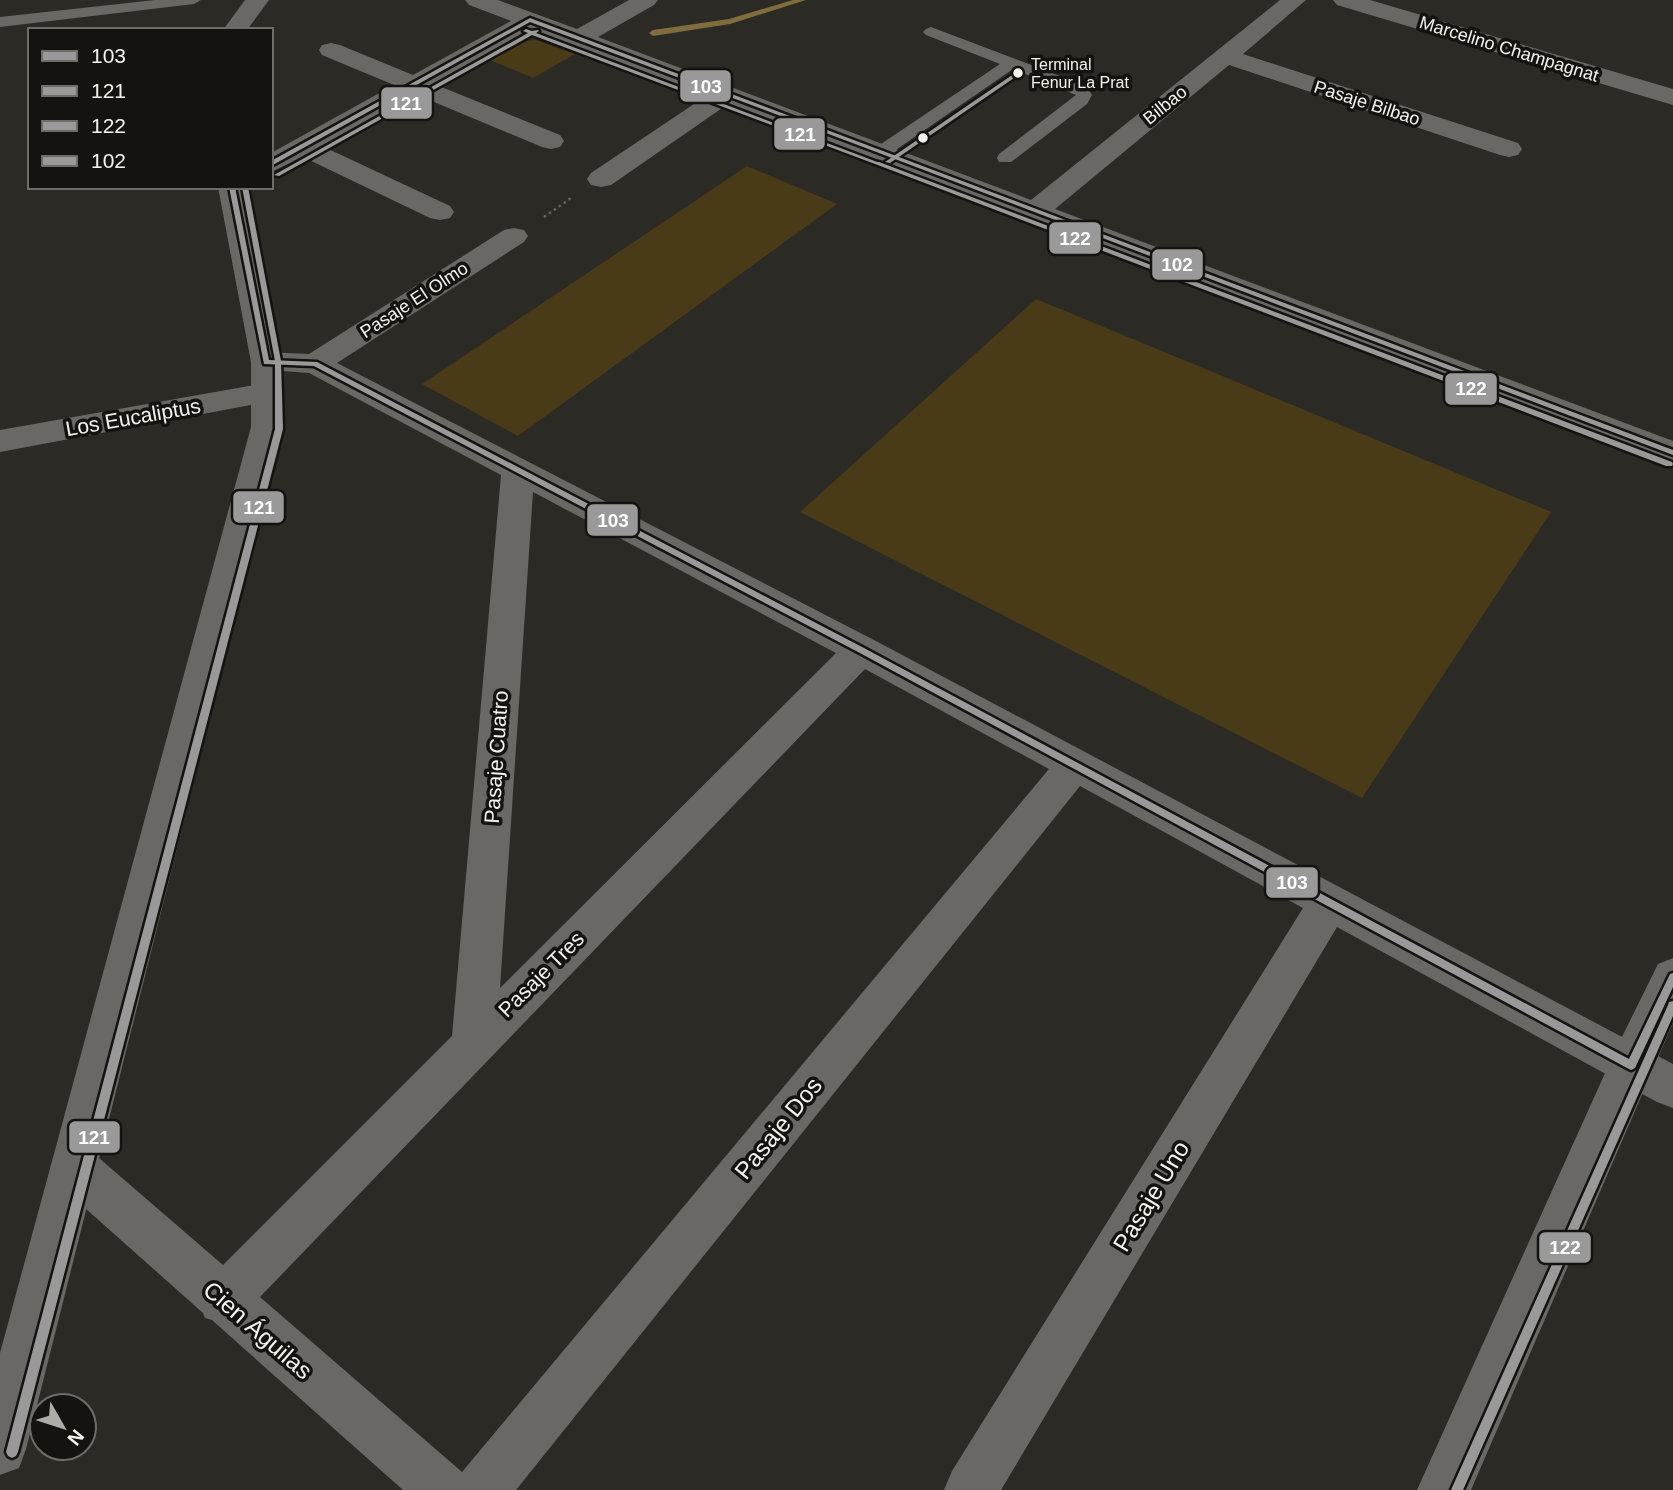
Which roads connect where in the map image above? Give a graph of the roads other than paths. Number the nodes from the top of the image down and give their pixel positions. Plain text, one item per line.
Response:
1 (194, 0) edge
2 (257, 0) edge
3 (477, 0) edge
4 (646, 0) edge
5 (1294, 0) edge
6 (1345, 0) edge
7 (530, 20) junction
8 (0, 22) edge
9 (236, 28) edge
10 (931, 32) dead end
11 (579, 38) junction
12 (331, 50) dead end
13 (1226, 56) junction
14 (1011, 63) junction
15 (414, 84) junction
16 (726, 94) junction
17 (1673, 97) edge
18 (551, 141) dead end
19 (302, 147) junction
20 (1509, 149) dead end
21 (881, 152) junction
22 (1005, 158) dead end
23 (273, 163) edge
24 (601, 179) road end
25 (232, 189) edge
26 (1035, 211) junction
27 (440, 212) dead end
28 (514, 236) road end
29 (315, 364) junction
30 (266, 377) junction
31 (0, 441) edge
32 (1673, 453) edge
33 (518, 472) junction
34 (861, 650) junction
35 (1074, 766) junction
36 (1331, 902) junction
37 (1673, 977) edge
38 (474, 1042) junction
39 (1631, 1065) junction
40 (1673, 1087) edge
41 (75, 1168) junction
42 (223, 1300) junction
43 (0, 1449) edge
44 (429, 1484) edge
45 (482, 1490) edge
46 (971, 1490) edge
47 (1444, 1490) edge

1 - 8 lane
2 - 9 street
3 - 7 street
4 - 11 street
5 - 13 street, Bilbao
6 - 17 street, Marcelino Champagnat
7 - 11 street
7 - 15 street
10 - 14 lane
11 - 16 street
12 - 15 street
13 - 20 street, Pasaje Bilbao
13 - 26 street, Bilbao
14 - 21 lane
14 - 22 lane
15 - 18 street
15 - 19 street
16 - 21 street
16 - 24 street
19 - 23 street
19 - 27 street
21 - 26 street
25 - 30 street
26 - 32 street
28 - 29 street, Pasaje El Olmo
29 - 30 street, Los Eucaliptus
29 - 33 street
30 - 31 street, Los Eucaliptus
30 - 41 street
33 - 34 street
33 - 38 street, Pasaje Cuatro
34 - 35 street
34 - 38 street, Pasaje Tres
35 - 36 street
35 - 45 street, Pasaje Dos
36 - 39 street
36 - 46 street, Pasaje Uno
37 - 39 street
38 - 42 street, Pasaje Tres
39 - 40 street
39 - 47 street
41 - 42 street, Cien Águilas
41 - 43 street
42 - 44 street, Cien Águilas

